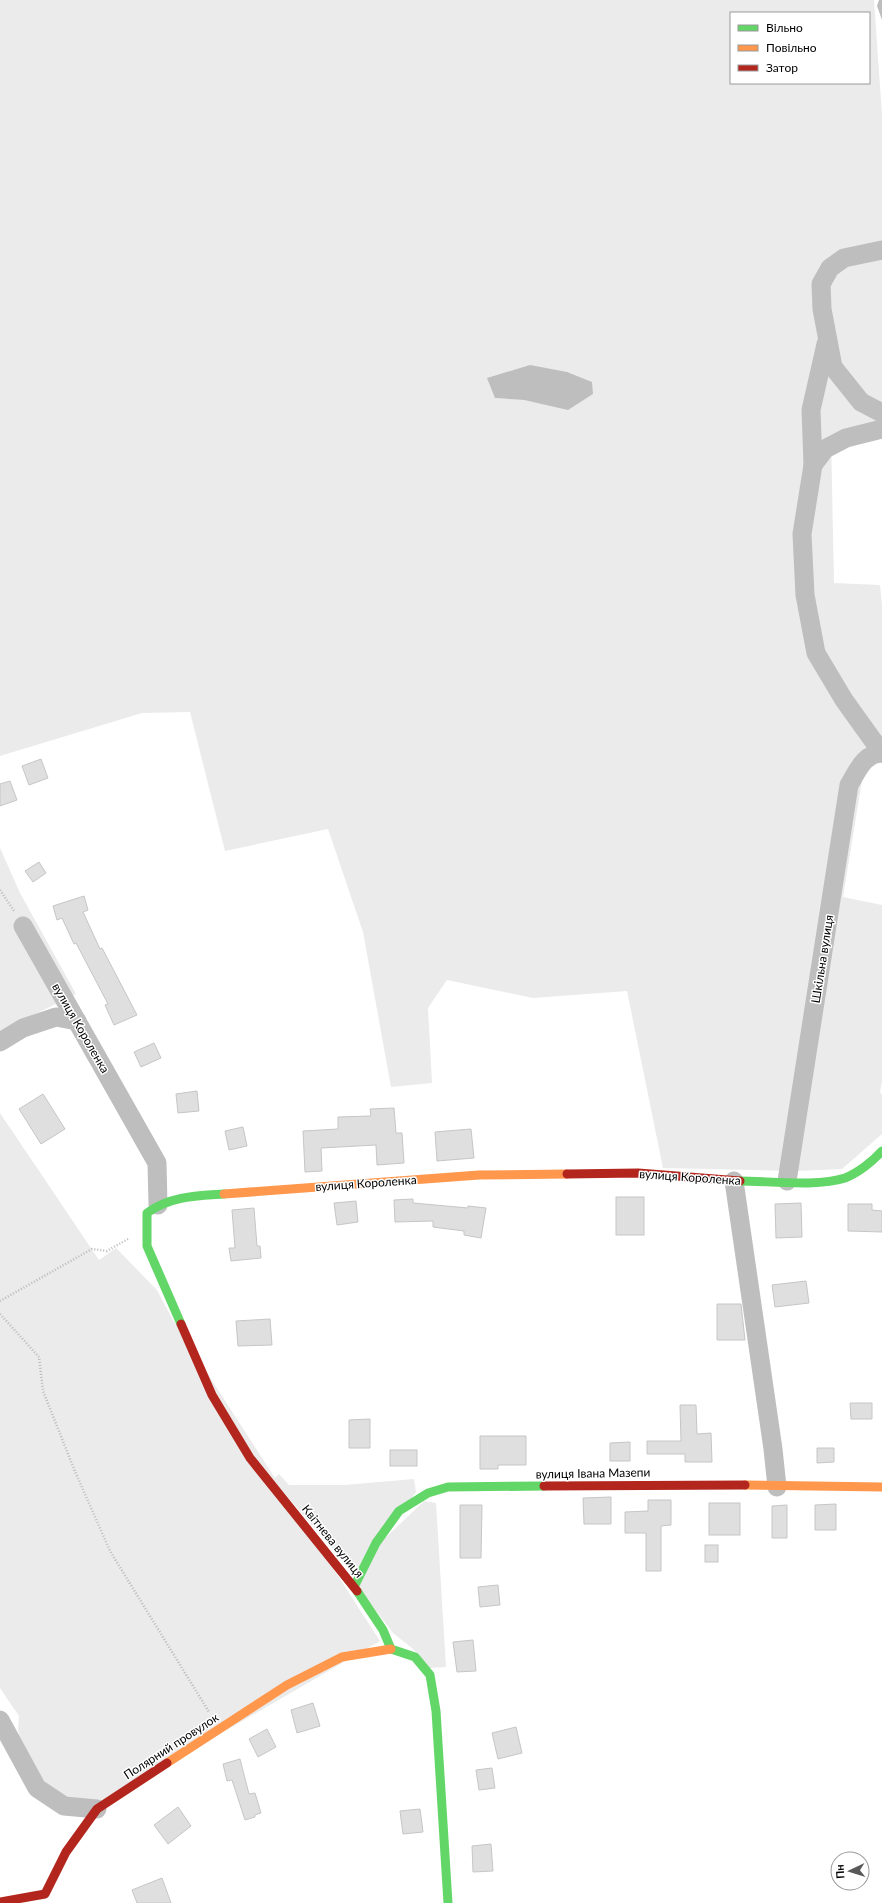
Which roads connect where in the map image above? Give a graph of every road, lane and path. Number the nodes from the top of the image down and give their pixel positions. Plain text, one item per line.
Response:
1 (882, 250) edge
2 (828, 337) junction
3 (882, 413) edge
4 (882, 429) edge
5 (813, 465) junction
6 (882, 753) edge
7 (0, 890) edge
8 (23, 926) joint
9 (77, 1021) junction
10 (0, 1042) edge
11 (882, 1151) edge
12 (734, 1181) junction
13 (787, 1181) junction
14 (158, 1205) junction
15 (132, 1237) dead end
16 (0, 1301) edge
17 (0, 1314) edge
18 (777, 1487) junction
19 (882, 1487) edge
20 (354, 1587) junction
21 (390, 1649) junction
22 (209, 1712) dead end
23 (0, 1720) edge
24 (97, 1808) junction
25 (47, 1898) edge
26 (0, 1902) edge
27 (448, 1903) edge

1 - 2 street
2 - 3 street
2 - 5 street
4 - 5 street
5 - 6 street
6 - 13 street, Шкільна вулиця
7 - 8 path
8 - 9 street, вулиця Короленка
9 - 10 street
9 - 14 street, вулиця Короленка
11 - 13 street, вулиця Короленка
12 - 13 street, вулиця Короленка
12 - 14 street, вулиця Короленка
12 - 18 street
14 - 20 street, Квітнева вулиця
15 - 16 path
17 - 22 path
18 - 19 street, вулиця Івана Мазепи
18 - 20 street, вулиця Івана Мазепи
20 - 21 street, Квітнева вулиця
21 - 24 street, Полярний провулок
21 - 27 street
23 - 24 street
24 - 25 street, Полярний провулок
25 - 26 street, Полярний провулок

